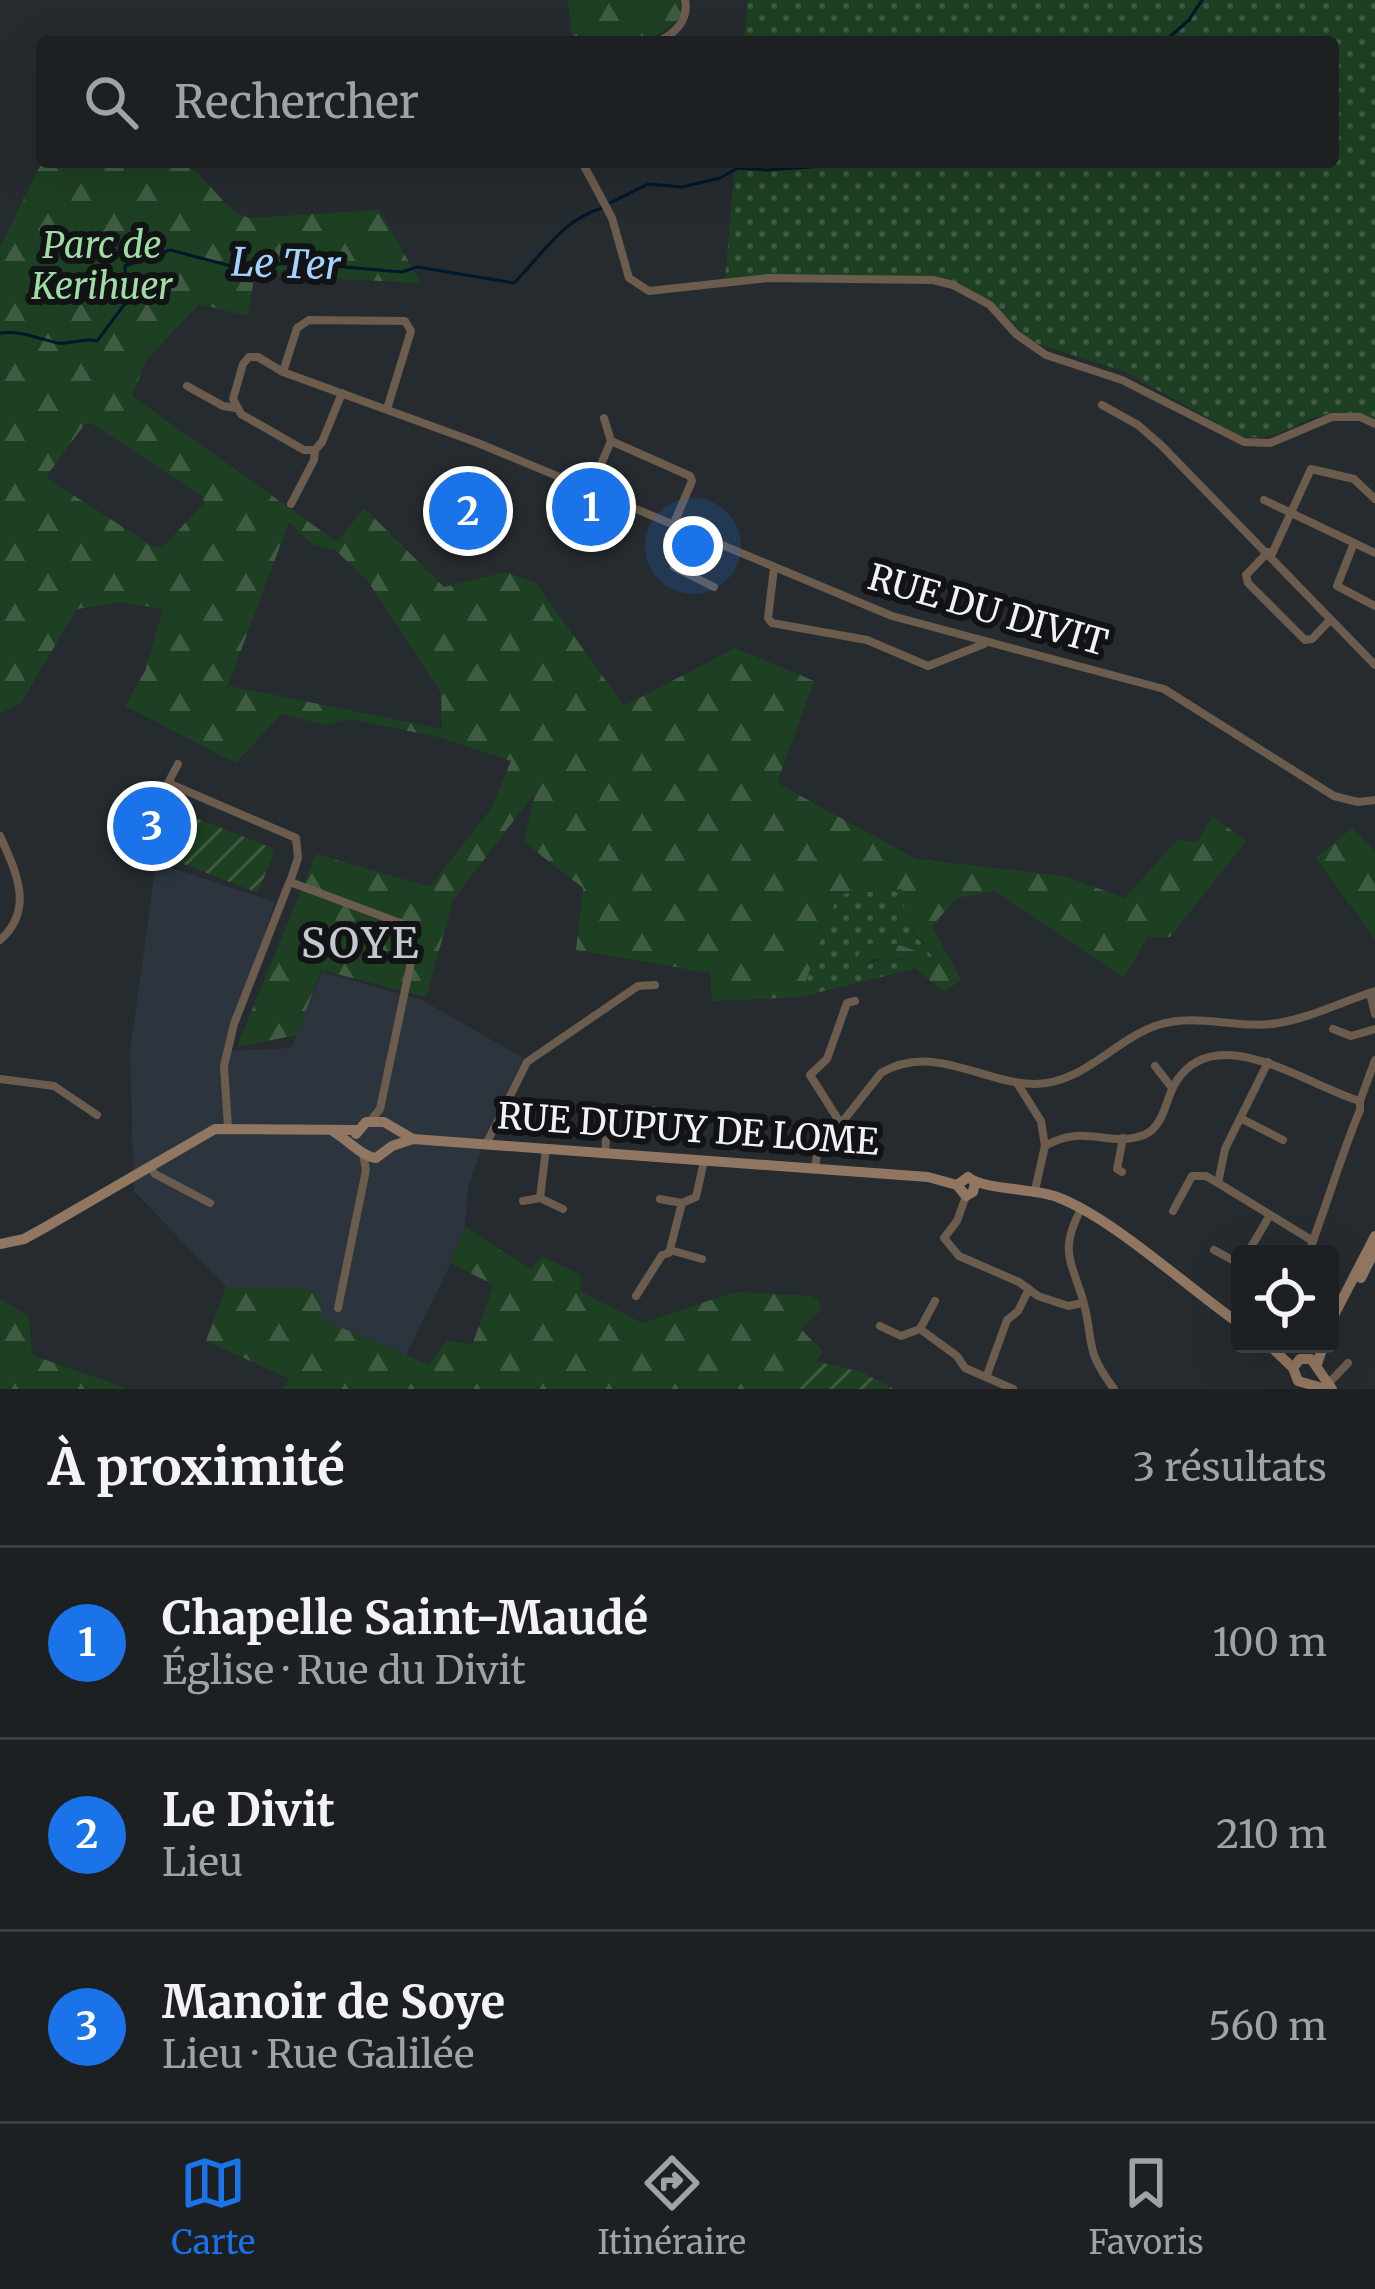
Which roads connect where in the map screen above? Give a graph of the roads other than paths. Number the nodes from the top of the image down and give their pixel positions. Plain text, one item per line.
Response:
1 (685, 0) edge
2 (667, 36) edge
3 (585, 168) edge
4 (283, 372) junction
5 (187, 386) dead end
6 (342, 393) junction
7 (1102, 405) dead end
8 (236, 408) junction
9 (387, 409) junction
10 (604, 418) dead end
11 (1375, 424) edge
12 (611, 441) junction
13 (315, 449) junction
14 (590, 490) junction
15 (1375, 499) edge
16 (1264, 500) dead end
17 (291, 504) dead end
18 (1291, 513) junction
19 (674, 524) junction
20 (686, 529) junction
21 (1354, 543) junction
22 (1270, 554) junction
23 (1375, 554) edge
24 (774, 568) junction
25 (714, 587) dead end
26 (1375, 606) edge
27 (1330, 620) junction
28 (984, 644) junction
29 (1375, 665) edge
30 (178, 764) dead end
31 (1375, 800) edge
32 (0, 836) edge
33 (290, 882) junction
34 (0, 940) edge
35 (656, 985) dead end
36 (1372, 992) edge
37 (855, 1001) dead end
38 (1375, 1013) edge
39 (1333, 1029) dead end
40 (1375, 1029) edge
41 (1375, 1060) edge
42 (1268, 1062) junction
43 (1156, 1066) dead end
44 (0, 1079) edge
45 (1016, 1082) junction
46 (1172, 1088) junction
47 (1360, 1101) junction
48 (663, 1111) dead end
49 (97, 1115) dead end
50 (1242, 1119) junction
51 (381, 1120) junction
52 (841, 1124) junction
53 (228, 1127) junction
54 (1123, 1138) junction
55 (413, 1139) junction
56 (1282, 1140) dead end
57 (486, 1144) junction
58 (363, 1146) junction
59 (392, 1146) junction
60 (1045, 1146) junction
61 (547, 1149) junction
62 (605, 1154) junction
63 (704, 1160) junction
64 (149, 1166) junction
65 (820, 1168) junction
66 (1122, 1172) dead end
67 (1218, 1184) junction
68 (961, 1190) junction
69 (1035, 1190) junction
70 (539, 1198) junction
71 (660, 1199) dead end
72 (523, 1202) dead end
73 (209, 1203) dead end
74 (682, 1203) junction
75 (563, 1209) dead end
76 (1081, 1209) junction
77 (1173, 1211) dead end
78 (1270, 1215) junction
79 (1375, 1235) edge
80 (1313, 1240) junction
81 (0, 1244) edge
82 (1252, 1245) edge
83 (1311, 1245) edge
84 (670, 1250) junction
85 (1214, 1250) dead end
86 (1375, 1250) edge
87 (702, 1258) dead end
88 (1231, 1260) edge
89 (1356, 1273) junction
90 (1029, 1289) junction
91 (636, 1297) dead end
92 (1339, 1298) edge
93 (935, 1301) dead end
94 (1083, 1303) junction
95 (1339, 1306) edge
96 (338, 1308) dead end
97 (1339, 1316) edge
98 (1231, 1317) edge
99 (880, 1326) dead end
100 (920, 1329) junction
101 (1279, 1353) edge
102 (1348, 1363) dead end
103 (1303, 1374) edge
104 (986, 1375) junction
105 (1329, 1387) edge
106 (1013, 1389) edge
107 (1114, 1389) edge

1 - 2 street
3 - 11 street
4 - 6 street, RUE DU DIVIT
4 - 8 street, RUE DU DIVIT
4 - 9 street
5 - 8 street
6 - 9 street, RUE DU DIVIT
6 - 13 street
7 - 22 street
8 - 13 street
9 - 14 street, RUE DU DIVIT
10 - 12 street
12 - 14 street
12 - 19 street
13 - 17 street
14 - 19 street, RUE DU DIVIT
15 - 18 street
16 - 18 street
18 - 21 street
18 - 22 street
19 - 20 street, RUE DU DIVIT
20 - 24 street, RUE DU DIVIT
20 - 25 street
21 - 23 street
21 - 26 street
22 - 27 street
22 - 27 street
24 - 28 street, RUE DU DIVIT
24 - 28 street
27 - 29 street
28 - 31 street, RUE DU DIVIT
30 - 33 street
32 - 34 street
33 - 51 street
33 - 53 street
35 - 57 street
36 - 38 street
36 - 45 street
37 - 52 street
39 - 40 street
41 - 47 street
42 - 46 street
42 - 47 street
42 - 50 street
43 - 46 street
44 - 49 street
45 - 52 street
45 - 60 street
46 - 54 street
47 - 80 street
48 - 62 street
50 - 56 street
50 - 67 street
51 - 55 street, RUE DUPUY DE LOME
51 - 58 street
51 - 59 street
52 - 65 street
53 - 58 street
53 - 64 street
54 - 60 street
54 - 66 street
55 - 57 street, RUE DUPUY DE LOME
55 - 59 street, RUE DUPUY DE LOME
57 - 61 street, RUE DUPUY DE LOME
58 - 59 street, RUE DUPUY DE LOME
58 - 96 street
60 - 69 street
61 - 62 street, RUE DUPUY DE LOME
61 - 70 street
62 - 63 street, RUE DUPUY DE LOME
63 - 65 street, RUE DUPUY DE LOME
63 - 74 street
64 - 73 street
64 - 81 street
65 - 68 street, RUE DUPUY DE LOME
67 - 77 street
67 - 78 street
68 - 69 street
68 - 90 street
69 - 76 street
70 - 72 street
70 - 75 street
71 - 74 street
74 - 84 street
76 - 94 street
76 - 98 street
78 - 80 street
78 - 82 street
79 - 89 street
80 - 83 street
84 - 87 street
84 - 91 street
85 - 88 street
86 - 97 street
89 - 92 street
89 - 95 street
90 - 94 street
90 - 104 street
93 - 100 street
94 - 107 street
99 - 100 street
100 - 104 street
101 - 103 street
102 - 105 street
103 - 105 street
104 - 106 street

